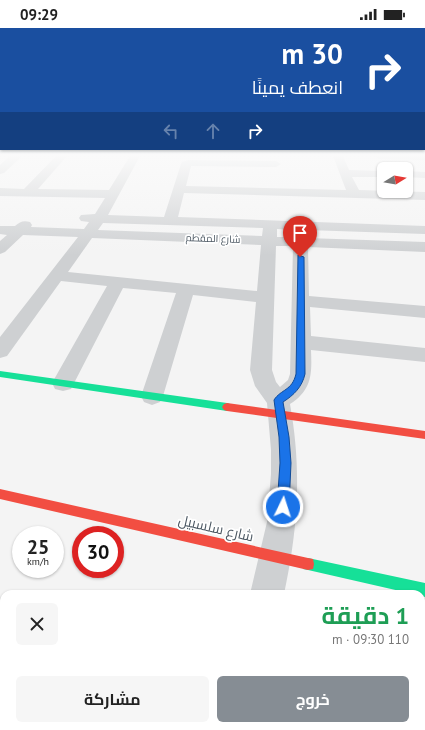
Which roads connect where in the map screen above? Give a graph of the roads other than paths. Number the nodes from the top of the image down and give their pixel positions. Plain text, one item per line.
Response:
1 (31, 189) edge
2 (116, 189) edge
3 (278, 189) edge
4 (352, 189) edge
5 (179, 190) joint
6 (0, 192) edge
7 (28, 192) junction
8 (278, 192) junction
9 (113, 194) junction
10 (354, 194) junction
11 (425, 196) edge
12 (14, 216) dead end
13 (70, 218) dead end
14 (99, 219) junction
15 (170, 221) junction
16 (0, 230) edge
17 (425, 230) edge
18 (19, 231) junction
19 (269, 232) junction
20 (88, 234) junction
21 (300, 234) junction
22 (425, 247) edge
23 (0, 249) edge
24 (58, 276) junction
25 (118, 282) junction
26 (186, 289) junction
27 (265, 297) junction
28 (301, 301) junction
29 (425, 312) edge
30 (301, 342) junction
31 (0, 351) edge
32 (425, 355) edge
33 (0, 374) edge
34 (63, 383) junction
35 (152, 396) junction
36 (280, 407) junction
37 (425, 435) edge
38 (0, 494) edge
39 (276, 556) junction
40 (268, 590) edge
41 (425, 590) edge

1 - 7 street
2 - 9 street
3 - 8 street
4 - 10 street
5 - 8 street
5 - 15 street
6 - 7 street
7 - 9 street
8 - 10 street
9 - 14 street
10 - 11 street
12 - 18 street
13 - 14 street, شارع المقطم
14 - 15 street, شارع المقطم
14 - 20 street
15 - 19 street, شارع المقطم
16 - 18 street, شارع المقطم
17 - 21 street, شارع المقطم
18 - 20 street, شارع المقطم
18 - 23 street
19 - 20 street, شارع المقطم
19 - 21 street, شارع المقطم
19 - 27 street
20 - 24 street
21 - 22 street, شارع المقطم
21 - 28 street
24 - 25 street
24 - 31 street
25 - 26 street
25 - 34 street
26 - 27 street
26 - 35 street
27 - 36 street
28 - 29 street
28 - 30 street
30 - 32 street
30 - 36 street
33 - 34 street
34 - 35 street
35 - 36 street
36 - 37 street
36 - 39 street
38 - 39 street, شارع سلسبيل
39 - 40 street
39 - 41 street, شارع سلسبيل

